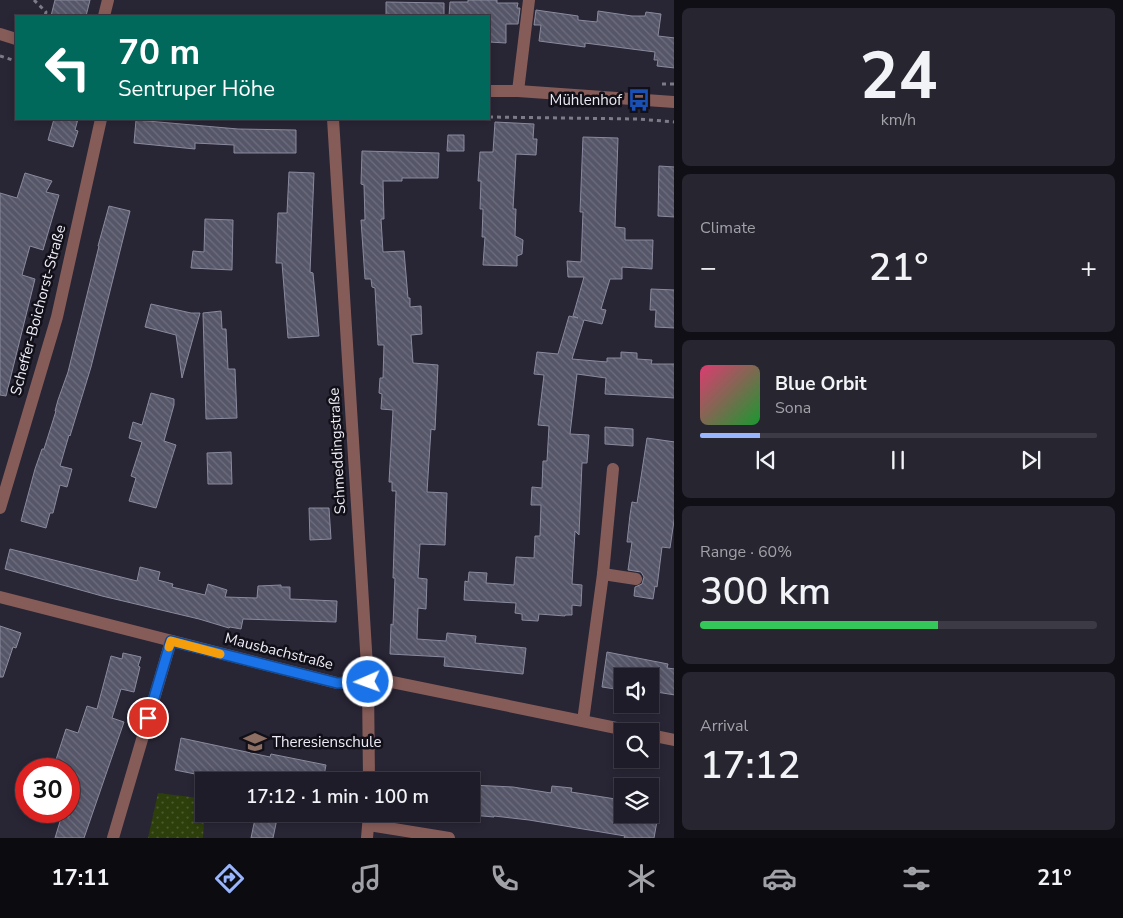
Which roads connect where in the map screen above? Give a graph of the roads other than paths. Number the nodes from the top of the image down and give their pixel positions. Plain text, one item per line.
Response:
1 (108, 0) edge
2 (529, 0) edge
3 (104, 15) edge
4 (0, 34) edge
5 (15, 40) edge
6 (490, 91) edge
7 (518, 91) junction
8 (674, 102) edge
9 (101, 120) edge
10 (333, 120) edge
11 (613, 469) dead end
12 (0, 508) edge
13 (603, 574) junction
14 (636, 579) dead end
15 (0, 597) edge
16 (171, 641) junction
17 (368, 682) junction
18 (583, 721) junction
19 (614, 727) edge
20 (659, 737) edge
21 (674, 740) edge
22 (369, 772) edge
23 (369, 822) edge
24 (382, 822) edge
25 (113, 838) edge
26 (368, 838) edge
27 (449, 838) edge

1 - 3 street
2 - 7 street
4 - 5 street
6 - 7 street
7 - 8 street
9 - 12 street, Scheffer-Boichorst-Straße
10 - 17 street, Schmeddingstraße
11 - 13 street
13 - 14 street
13 - 18 street
15 - 16 street, Mausbachstraße
16 - 17 street, Mausbachstraße
16 - 25 street
17 - 18 street, Mausbachstraße
17 - 22 street, Schmeddingstraße
18 - 19 street, Mausbachstraße
20 - 21 street
23 - 26 street
24 - 27 street

